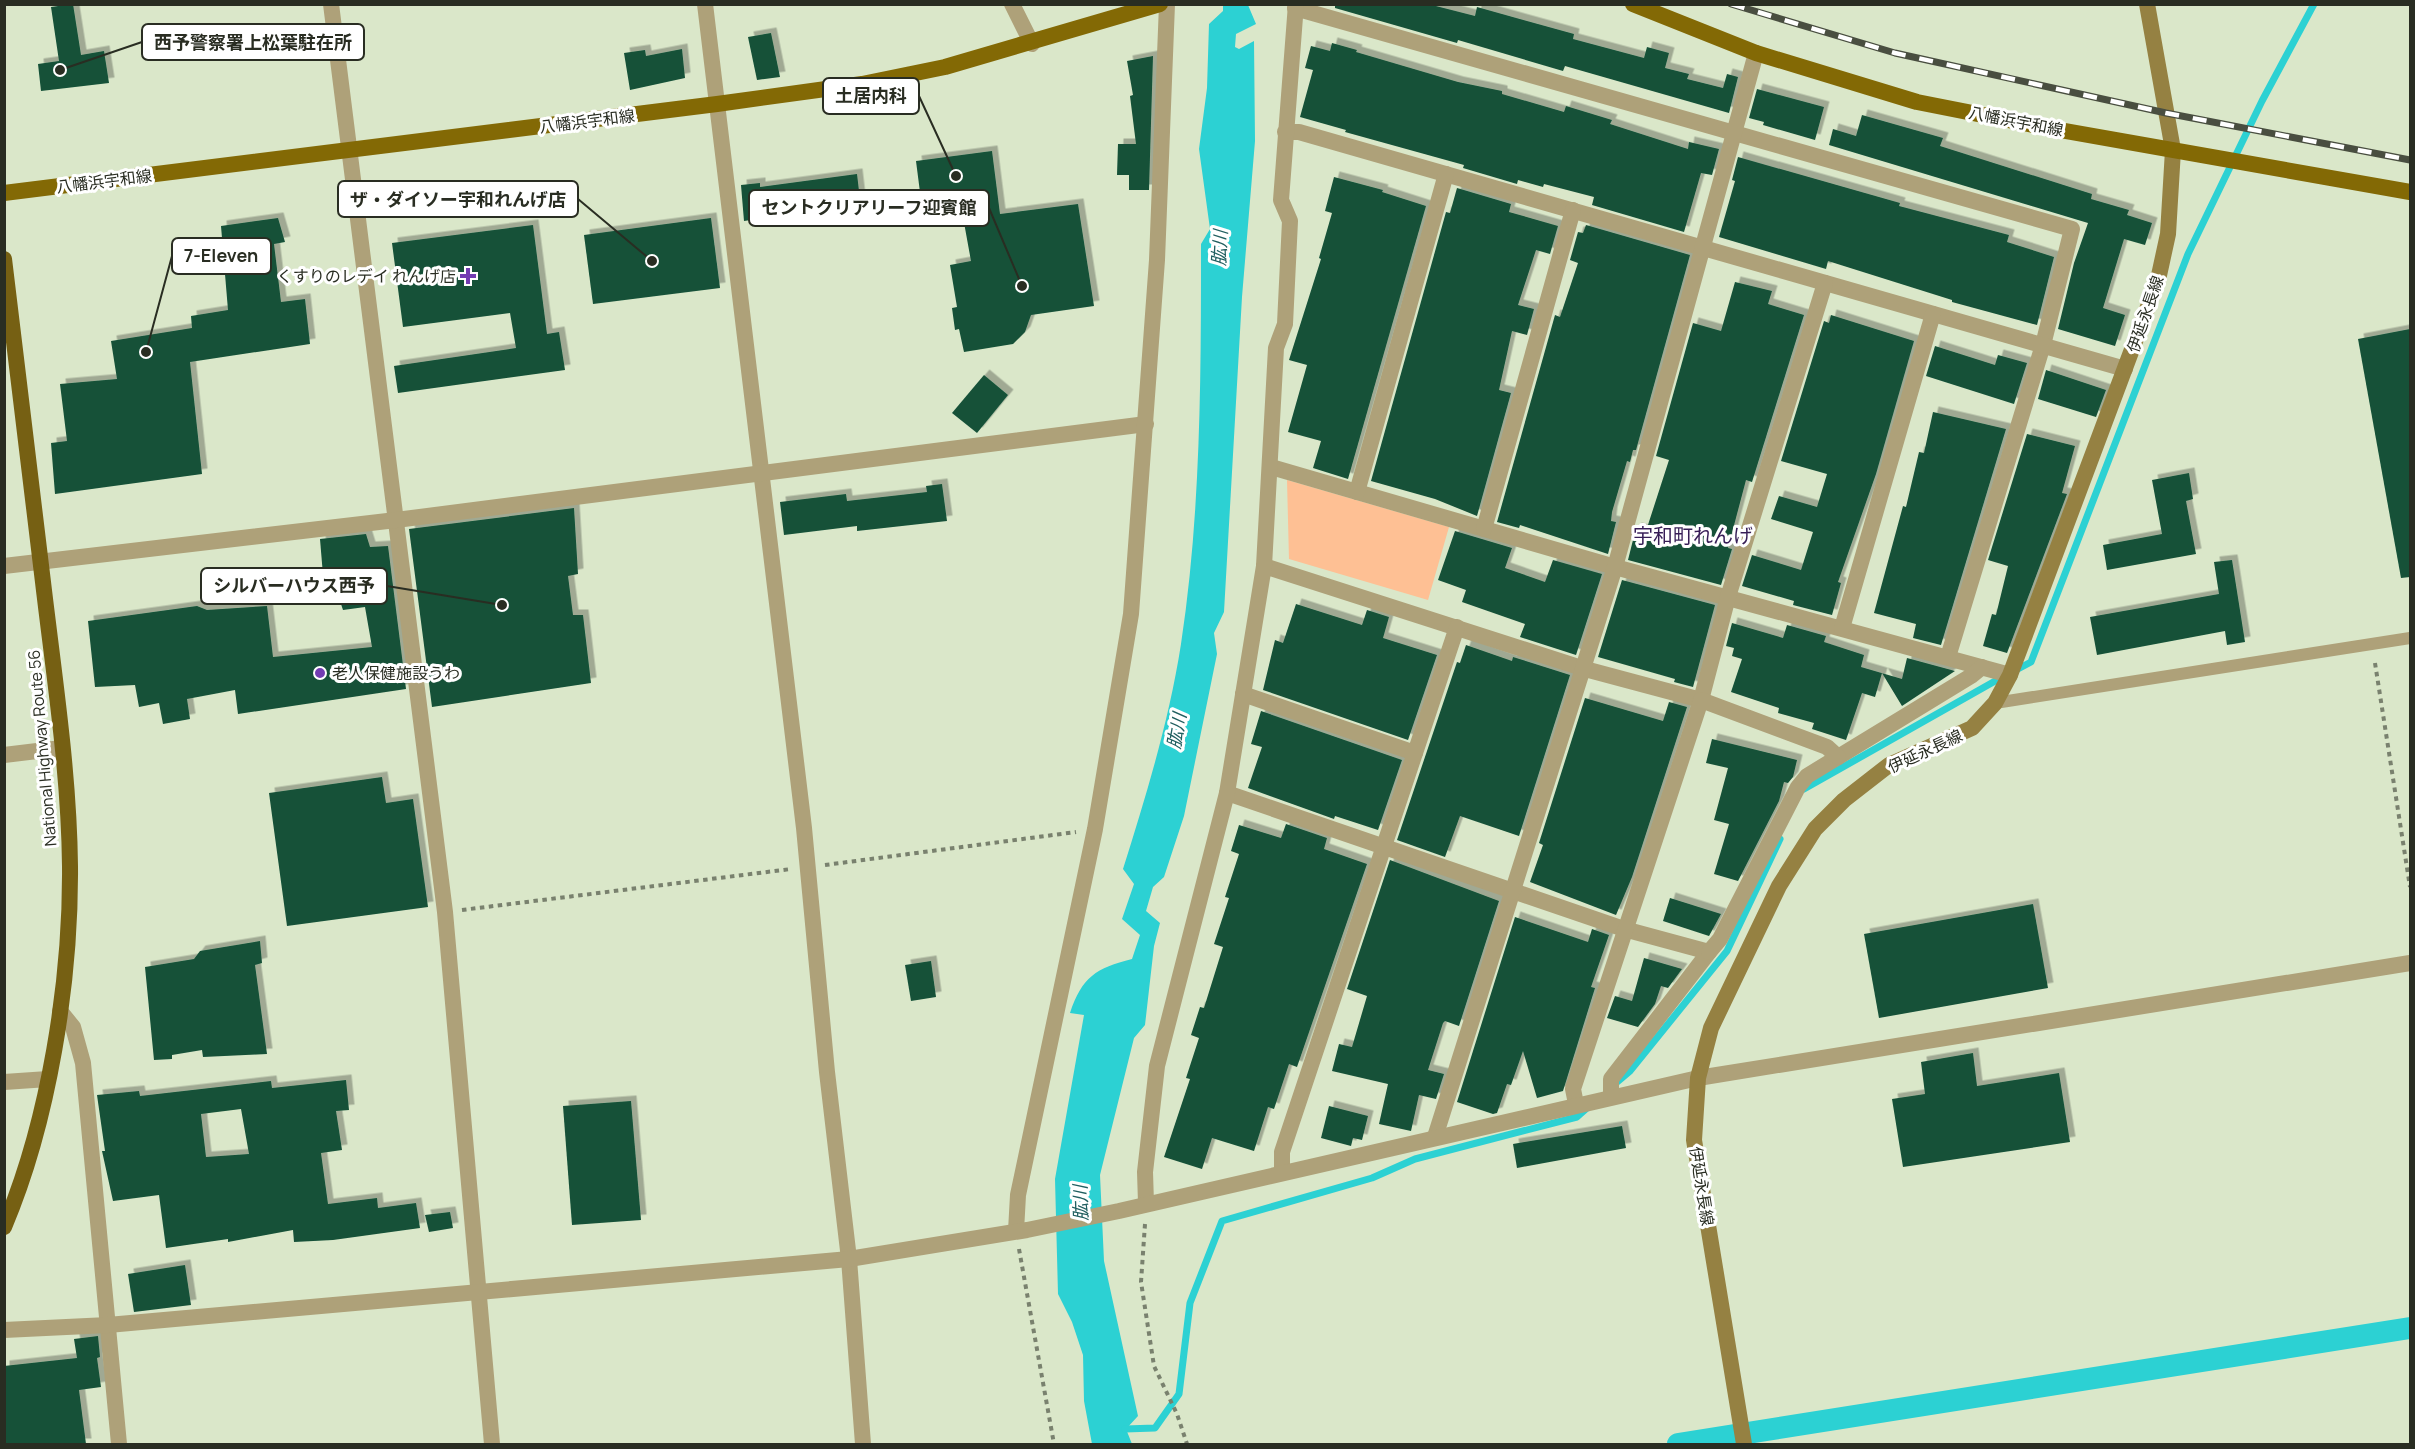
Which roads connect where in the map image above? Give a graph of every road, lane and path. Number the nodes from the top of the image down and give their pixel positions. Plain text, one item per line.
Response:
1 (331, 4) edge
2 (705, 4) edge
3 (1012, 4) edge
4 (1160, 4) edge
5 (1167, 4) edge
6 (1633, 4) edge
7 (2146, 4) edge
8 (1296, 6) edge
9 (1032, 44) junction
10 (1756, 53) junction
11 (717, 104) junction
12 (1285, 132) junction
13 (1735, 133) junction
14 (349, 150) junction
15 (2173, 150) junction
16 (1446, 174) junction
17 (2410, 192) edge
18 (4, 193) edge
19 (1573, 210) junction
20 (1704, 248) junction
21 (4, 260) edge
22 (1825, 283) junction
23 (1933, 314) junction
24 (2043, 345) junction
25 (2125, 369) junction
26 (1146, 424) junction
27 (1271, 467) junction
28 (761, 473) junction
29 (1357, 492) junction
30 (396, 520) junction
31 (1484, 529) junction
32 (40, 561) junction
33 (4, 566) edge
34 (1264, 566) junction
35 (1615, 567) junction
36 (1728, 597) junction
37 (1456, 627) junction
38 (1842, 628) junction
39 (2410, 638) edge
40 (1948, 657) junction
41 (2375, 663) dead end
42 (1982, 667) junction
43 (1585, 669) junction
44 (2010, 675) junction
45 (1243, 694) junction
46 (1701, 700) junction
47 (1995, 703) junction
48 (62, 747) junction
49 (1415, 753) junction
50 (4, 755) edge
51 (1838, 757) junction
52 (1227, 794) junction
53 (1095, 829) junction
54 (1384, 848) junction
55 (806, 867) junction
56 (2410, 887) edge
57 (1512, 892) junction
58 (445, 912) junction
59 (1624, 929) junction
60 (1709, 952) junction
61 (2410, 963) edge
62 (60, 1011) junction
63 (1698, 1078) junction
64 (48, 1079) junction
65 (4, 1082) edge
66 (1611, 1096) junction
67 (1576, 1104) junction
68 (1435, 1137) junction
69 (1282, 1172) junction
70 (1146, 1203) junction
71 (4, 1227) edge
72 (1021, 1230) junction
73 (849, 1259) junction
74 (479, 1292) junction
75 (108, 1325) junction
76 (4, 1330) edge
77 (118, 1444) edge
78 (492, 1444) edge
79 (863, 1444) edge
80 (1054, 1444) edge
81 (1187, 1444) edge
82 (1744, 1444) edge

1 - 14 street
2 - 11 street
3 - 9 street
4 - 9 main road, 八幡浜宇和線
5 - 26 street
6 - 10 main road, 八幡浜宇和線
7 - 15 main road, 伊延永長線
8 - 12 street
8 - 13 street
9 - 11 main road, 八幡浜宇和線
10 - 13 street
10 - 15 main road, 八幡浜宇和線
11 - 14 main road, 八幡浜宇和線
11 - 28 street
12 - 16 street
12 - 27 street
13 - 20 street
13 - 24 street
14 - 18 main road, 八幡浜宇和線
14 - 30 street
15 - 17 main road, 八幡浜宇和線
15 - 25 main road, 伊延永長線
16 - 19 street
16 - 29 street
19 - 20 street
19 - 31 street
20 - 22 street
20 - 35 street
21 - 32 highway, National Highway Route 56
22 - 23 street
22 - 36 street
23 - 24 street
23 - 38 street
24 - 25 street
24 - 40 street
25 - 44 main road, 伊延永長線
26 - 28 street
26 - 53 street
27 - 29 street
27 - 34 street
28 - 30 street
28 - 55 street
29 - 31 street
30 - 32 street
30 - 58 street
31 - 35 street
32 - 33 street
32 - 48 highway, National Highway Route 56
34 - 37 street
34 - 45 street
35 - 36 street
35 - 43 street
36 - 38 street
36 - 46 street
37 - 43 street
37 - 49 street
38 - 40 street
39 - 47 lane
40 - 42 street
41 - 56 path
42 - 44 street
42 - 51 street
43 - 46 street
43 - 57 street
44 - 47 main road, 伊延永長線
45 - 49 street
45 - 52 street
46 - 51 street
46 - 59 street
47 - 63 main road, 伊延永長線
48 - 50 street
48 - 62 highway, National Highway Route 56
49 - 54 street
51 - 60 street
52 - 54 street
52 - 70 street
53 - 55 path
53 - 72 street
54 - 57 street
54 - 69 street
55 - 58 path
55 - 73 street
57 - 59 street
57 - 68 street
58 - 74 street
59 - 60 street
59 - 67 street
60 - 66 street
61 - 63 street
62 - 64 highway, National Highway Route 56
62 - 75 street
63 - 66 street
63 - 82 main road, 伊延永長線
64 - 65 street
64 - 71 highway, National Highway Route 56
66 - 67 street
67 - 68 street
68 - 69 street
69 - 70 street
70 - 72 street
70 - 81 path
72 - 73 street
72 - 80 path
73 - 74 street
73 - 79 street
74 - 75 street
74 - 78 street
75 - 76 street
75 - 77 street

